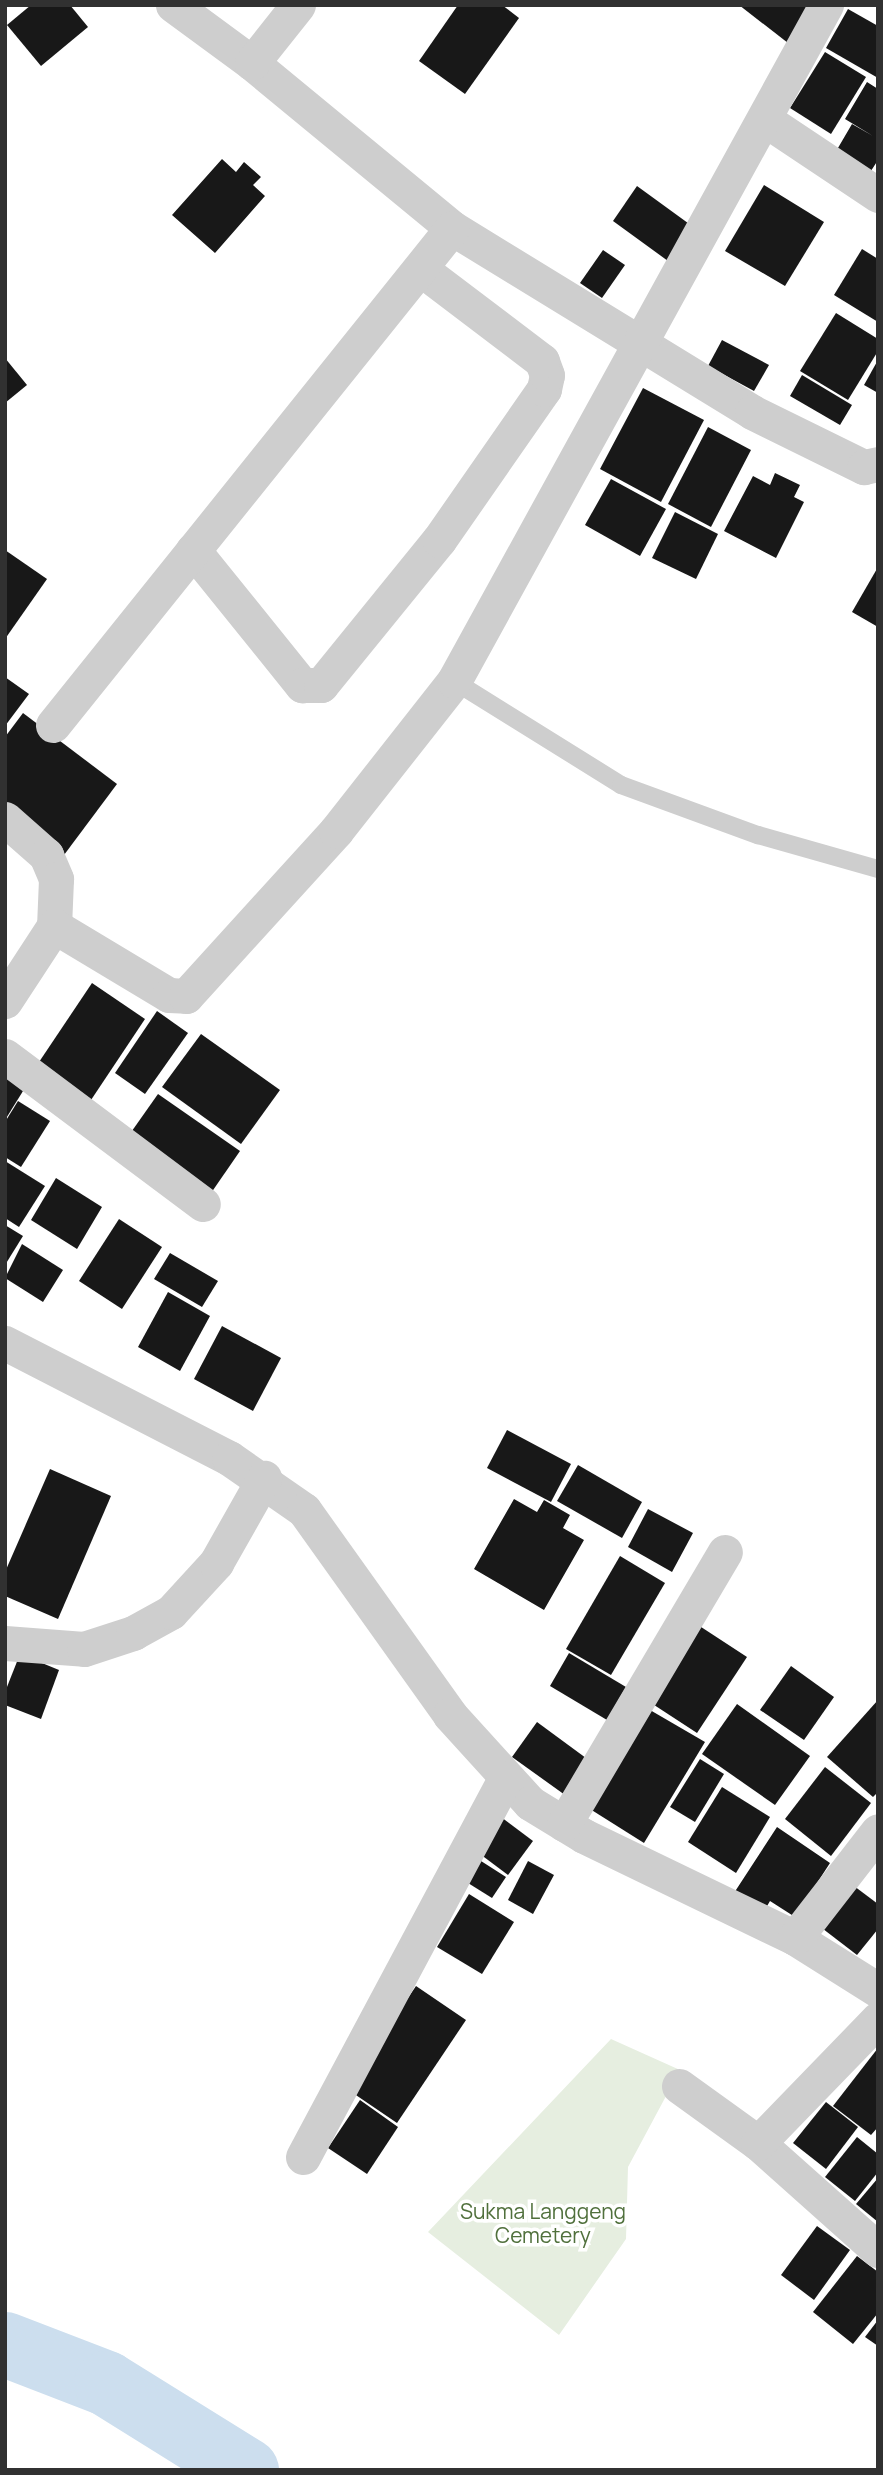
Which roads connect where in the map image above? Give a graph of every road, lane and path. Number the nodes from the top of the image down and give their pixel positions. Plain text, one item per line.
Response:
1 (173, 5) edge
2 (298, 5) edge
3 (826, 5) edge
4 (252, 63) junction
5 (764, 119) junction
6 (878, 195) edge
7 (452, 228) junction
8 (421, 269) junction
9 (636, 343) junction
10 (878, 464) edge
11 (193, 550) junction
12 (454, 681) junction
13 (54, 724) dead end
14 (5, 819) edge
15 (878, 869) edge
16 (54, 926) junction
17 (5, 1001) edge
18 (5, 1056) edge
19 (203, 1204) dead end
20 (5, 1343) edge
21 (264, 1478) junction
22 (725, 1552) dead end
23 (5, 1643) edge
24 (505, 1778) junction
25 (564, 1824) junction
26 (878, 1831) edge
27 (795, 1938) junction
28 (878, 1990) edge
29 (878, 2020) edge
30 (679, 2086) dead end
31 (758, 2143) junction
32 (303, 2157) dead end
33 (878, 2250) edge

1 - 4 street
2 - 4 street
3 - 5 street
4 - 7 street
5 - 6 street
5 - 9 street
7 - 8 street
7 - 9 street
8 - 11 street
8 - 11 street
9 - 10 street
9 - 12 street
11 - 13 street
12 - 15 lane
12 - 16 street
14 - 16 street
16 - 17 street
18 - 19 street
20 - 21 street
21 - 23 street
21 - 24 street
22 - 25 street
24 - 25 street
24 - 32 street
25 - 27 street
26 - 27 street
27 - 28 street
29 - 31 street
30 - 31 street
31 - 33 street

